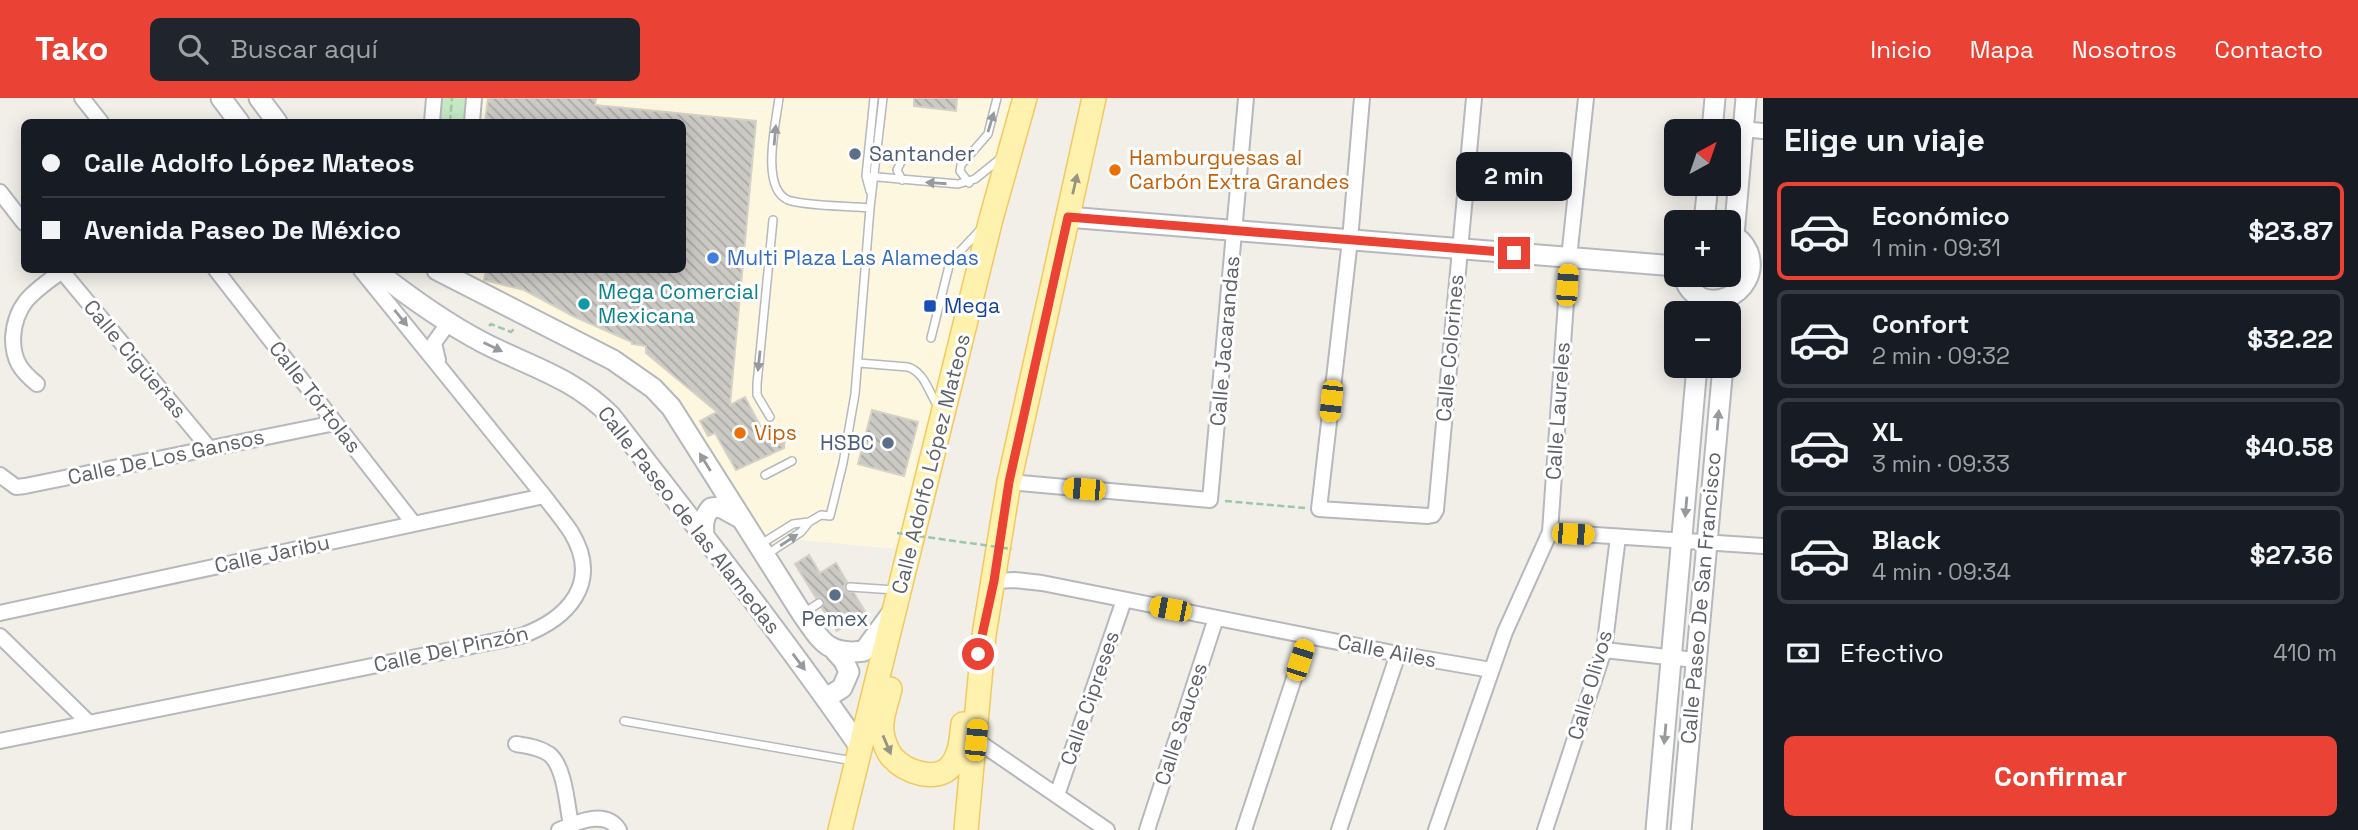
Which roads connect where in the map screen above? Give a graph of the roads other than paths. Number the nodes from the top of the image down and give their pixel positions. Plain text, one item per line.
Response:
1 (82, 98) edge
2 (221, 98) edge
3 (260, 98) edge
4 (434, 98) edge
5 (474, 98) edge
6 (874, 98) edge
7 (883, 98) edge
8 (997, 98) edge
9 (1025, 98) edge
10 (1094, 98) edge
11 (1246, 98) edge
12 (1362, 98) edge
13 (1474, 98) edge
14 (1586, 98) edge
15 (1715, 98) edge
16 (1746, 98) edge
17 (778, 100) edge
18 (99, 119) edge
19 (237, 119) edge
20 (275, 119) edge
21 (432, 119) edge
22 (472, 119) edge
23 (1713, 119) edge
24 (1753, 130) edge
25 (1010, 151) junction
26 (903, 159) dead end
27 (870, 176) junction
28 (902, 180) junction
29 (969, 183) junction
30 (0, 192) edge
31 (870, 208) junction
32 (1737, 210) edge
33 (1068, 217) junction
34 (21, 219) edge
35 (991, 219) junction
36 (773, 220) dead end
37 (1235, 231) junction
38 (1350, 240) junction
39 (1741, 242) edge
40 (1459, 249) junction
41 (1569, 258) junction
42 (1664, 265) edge
43 (1757, 271) edge
44 (58, 273) edge
45 (63, 273) edge
46 (218, 273) edge
47 (363, 273) edge
48 (379, 273) edge
49 (460, 276) edge
50 (1732, 301) edge
51 (449, 322) junction
52 (931, 338) dead end
53 (859, 363) junction
54 (441, 367) junction
55 (1696, 378) edge
56 (1722, 378) edge
57 (37, 384) dead end
58 (943, 412) junction
59 (770, 417) dead end
60 (335, 423) junction
61 (209, 448) junction
62 (792, 461) dead end
63 (0, 475) edge
64 (765, 475) dead end
65 (1009, 482) junction
66 (544, 496) junction
67 (740, 518) junction
68 (809, 522) junction
69 (414, 524) junction
70 (1550, 532) junction
71 (704, 536) junction
72 (1618, 537) junction
73 (1683, 541) junction
74 (1707, 542) junction
75 (1763, 546) edge
76 (761, 551) junction
77 (994, 581) junction
78 (850, 587) dead end
79 (898, 599) junction
80 (1124, 600) junction
81 (819, 603) dead end
82 (0, 613) edge
83 (802, 614) junction
84 (1216, 618) junction
85 (984, 635) junction
86 (0, 636) edge
87 (1308, 636) junction
88 (1604, 650) junction
89 (835, 651) junction
90 (1398, 654) junction
91 (1672, 658) junction
92 (1696, 660) junction
93 (1491, 670) junction
94 (826, 698) junction
95 (624, 721) dead end
96 (88, 722) junction
97 (976, 740) junction
98 (0, 741) edge
99 (516, 744) dead end
100 (858, 754) junction
101 (1057, 795) junction
102 (565, 827) edge
103 (619, 830) edge
104 (840, 830) edge
105 (966, 830) edge
106 (1107, 830) edge
107 (1146, 830) edge
108 (1244, 830) edge
109 (1339, 830) edge
110 (1436, 830) edge
111 (1545, 830) edge
112 (1656, 830) edge
113 (1681, 830) edge

1 - 18 street
2 - 19 street
3 - 20 street
4 - 21 street
5 - 22 street
6 - 27 lane
7 - 27 lane
29 -> 8 lane
9 - 25 main road, Calle Adolfo López Mateos
33 -> 10 main road
11 - 37 street, Calle Jacarandas
12 - 38 street
13 - 40 street, Calle Colorines
14 - 41 street, Calle Laureles
15 - 23 street
16 - 24 street
31 -> 17 lane
24 - 32 street
25 - 29 lane
25 - 35 main road, Calle Adolfo López Mateos
26 - 28 lane
27 - 28 lane
27 - 31 lane
29 -> 28 lane
30 - 34 street
31 - 53 lane
33 - 37 street
33 - 65 main road
35 - 52 lane
35 - 58 main road, Calle Adolfo López Mateos
36 -> 59 lane
37 - 38 street
37 - 65 street, Calle Jacarandas
38 - 40 street
38 - 40 street, Calle Colorines
39 - 43 street
40 - 41 street
41 - 42 street
41 - 70 street, Calle Laureles
43 - 50 street
44 - 57 street
45 - 61 street, Calle Cigüeñas
46 - 60 street, Calle Tórtolas
47 -> 54 street, Calle Del Pinzón
48 - 51 street, Calle Paseo de las Alamedas
67 -> 49 street, Calle Paseo de las Alamedas
51 - 54 street
51 -> 71 street, Calle Paseo de las Alamedas
53 - 58 lane
53 - 68 lane
54 - 66 street, Calle Del Pinzón
55 -> 73 street, Calle Paseo De San Francisco
74 -> 56 street, Calle Paseo De San Francisco
58 - 79 main road, Calle Adolfo López Mateos
60 - 61 street, Calle De Los Gansos
60 - 69 street, Calle Tórtolas
61 - 63 street, Calle De Los Gansos
62 - 64 lane
65 - 77 main road
66 - 69 street, Calle Jaribu
66 - 96 street, Calle Del Pinzón
67 - 71 street
67 - 76 street, Calle Paseo de las Alamedas
76 -> 68 lane
68 - 76 lane
69 - 82 street, Calle Jaribu
70 - 72 street
70 - 93 street, Calle Laureles
71 -> 94 street, Calle Paseo de las Alamedas
72 - 73 street
72 - 88 street, Calle Olivos
73 - 74 street
73 - 91 street, Calle Paseo De San Francisco
74 - 75 street
74 - 92 street, Calle Paseo De San Francisco
76 - 83 street, Calle Paseo de las Alamedas
77 - 80 street, Calle Ailes
77 - 85 main road
78 - 79 lane
79 -> 85 main road
79 - 89 street
79 - 100 main road, Calle Adolfo López Mateos
80 - 84 street, Calle Ailes
80 - 101 street, Calle Cipreses
81 - 83 lane
83 - 89 street, Calle Paseo de las Alamedas
84 - 87 street, Calle Ailes
84 - 107 street, Calle Sauces
85 - 97 main road
86 - 96 street
87 - 90 street, Calle Ailes
87 - 108 street
88 - 91 street
88 - 111 street, Calle Olivos
89 - 94 street
90 - 93 street, Calle Ailes
90 - 109 street
91 - 92 street
91 -> 112 street, Calle Paseo De San Francisco
92 - 113 street, Calle Paseo De San Francisco
93 - 110 street, Calle Laureles
94 - 100 street, Calle Paseo de las Alamedas
95 - 100 lane
96 - 98 street, Calle Del Pinzón
97 - 101 street
97 - 105 main road
99 - 102 street
100 - 104 main road, Calle Adolfo López Mateos
101 - 106 street
102 - 103 street

